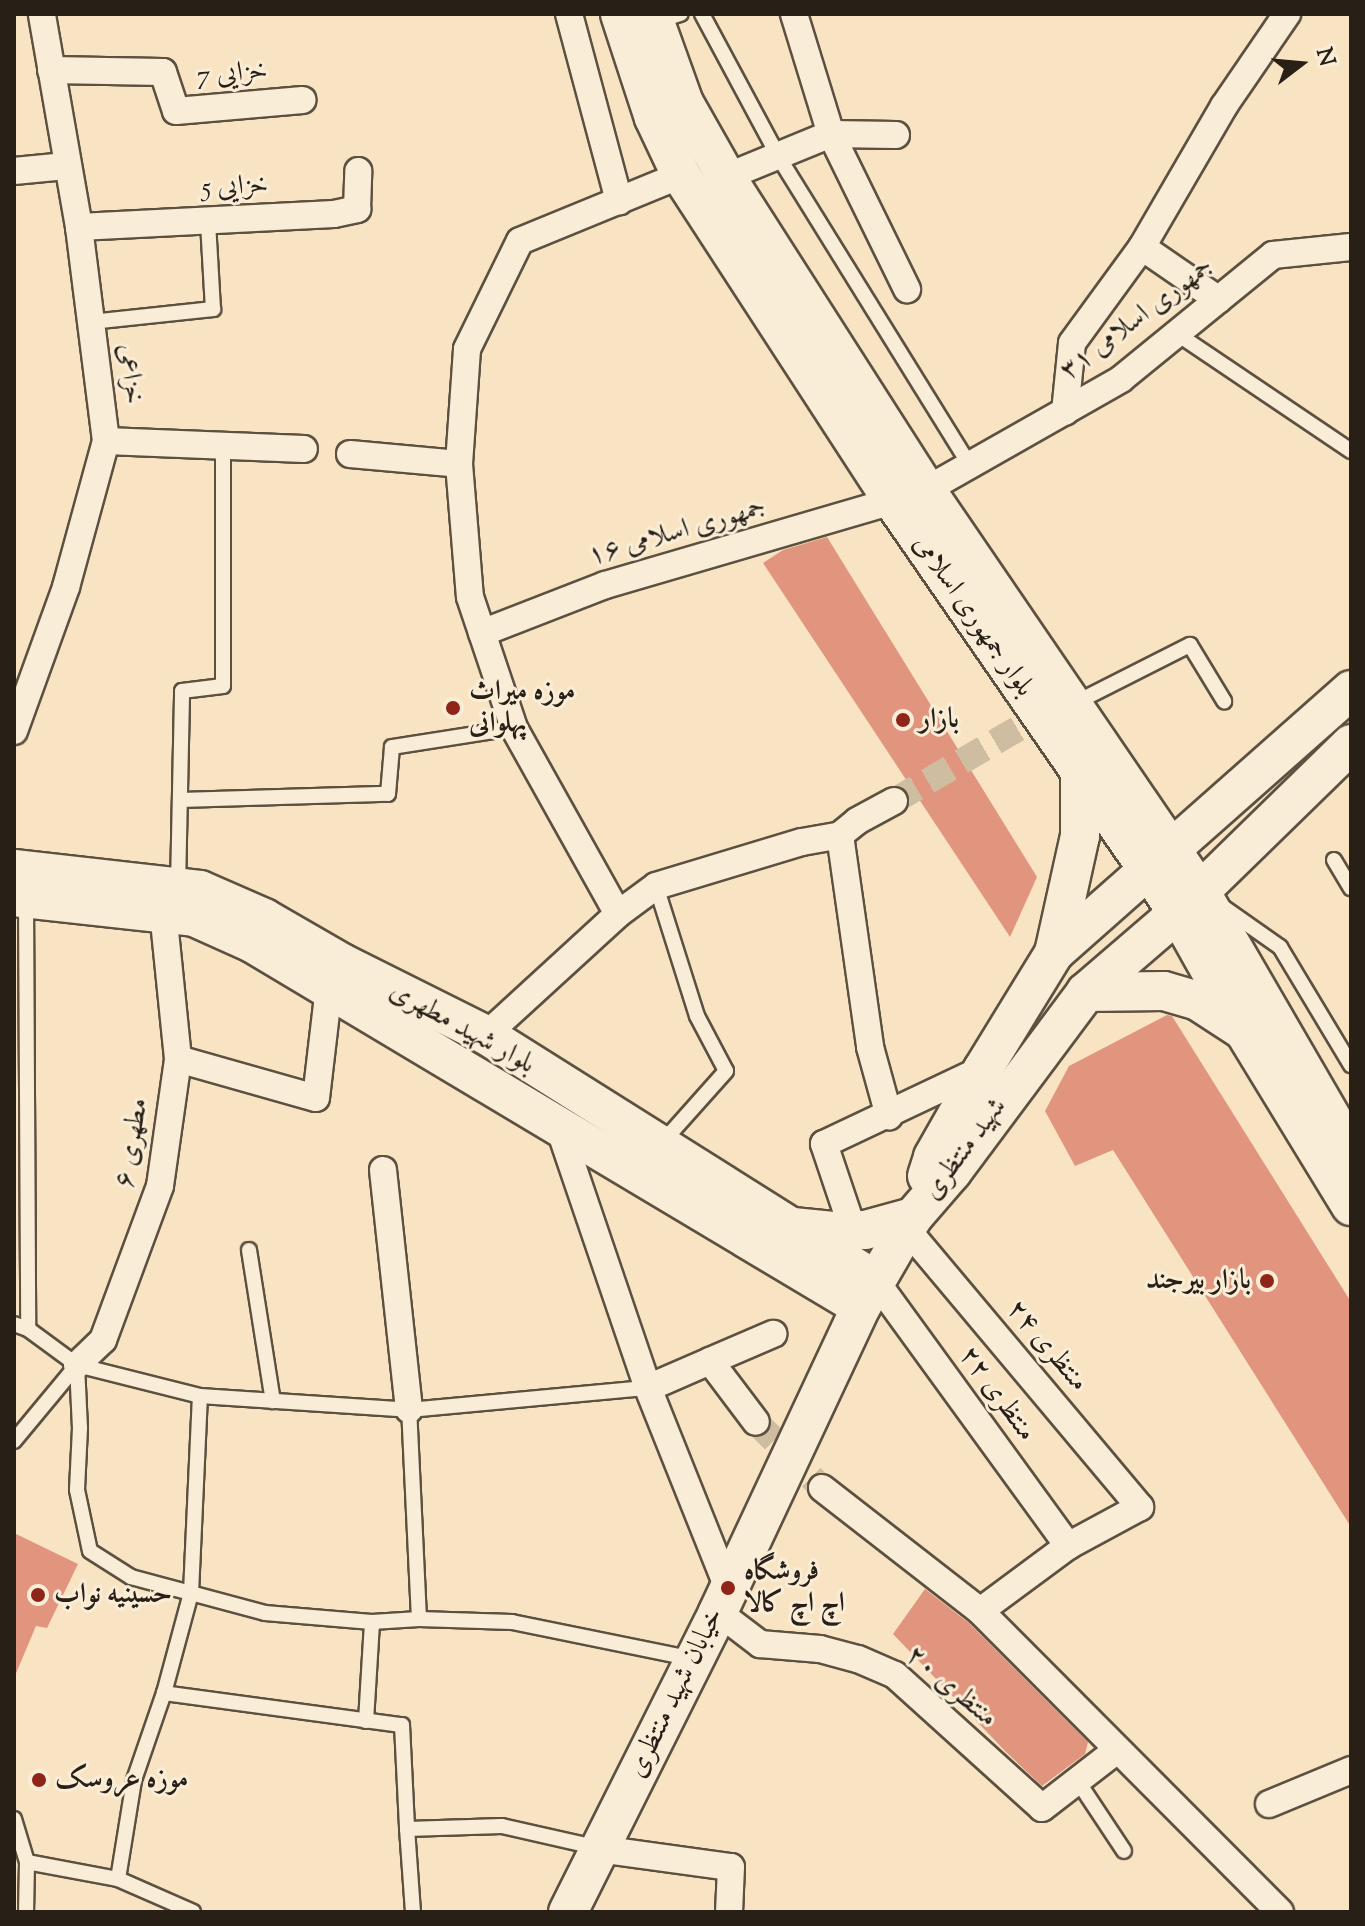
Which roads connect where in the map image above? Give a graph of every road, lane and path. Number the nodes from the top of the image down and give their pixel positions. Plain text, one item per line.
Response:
1 (42, 14) edge
2 (569, 14) edge
3 (702, 14) edge
4 (794, 14) edge
5 (1287, 14) edge
6 (652, 16) edge
7 (51, 70) junction
8 (303, 100) dead end
9 (831, 134) junction
10 (896, 135) dead end
11 (778, 156) junction
12 (66, 166) junction
13 (14, 171) edge
14 (358, 171) dead end
15 (681, 175) junction
16 (726, 177) junction
17 (619, 201) junction
18 (208, 221) junction
19 (79, 227) junction
20 (1142, 247) junction
21 (1351, 247) edge
22 (907, 289) dead end
23 (1219, 300) junction
24 (91, 322) junction
25 (1176, 333) junction
26 (1065, 412) junction
27 (106, 441) junction
28 (223, 444) junction
29 (304, 449) dead end
30 (1351, 451) edge
31 (350, 454) dead end
32 (459, 464) junction
33 (970, 466) junction
34 (910, 496) junction
35 (482, 633) junction
36 (1351, 690) edge
37 (1224, 701) dead end
38 (1074, 704) junction
39 (514, 728) junction
40 (14, 731) edge
41 (1351, 744) edge
42 (1080, 774) junction
43 (180, 800) junction
44 (894, 801) tunnel mouth
45 (840, 835) junction
46 (1334, 860) dead end
47 (1162, 861) junction
48 (656, 886) junction
49 (18, 888) edge
50 (1351, 888) edge
51 (171, 900) junction
52 (1189, 902) junction
53 (618, 914) junction
54 (1054, 953) junction
55 (329, 987) junction
56 (1086, 992) junction
57 (1244, 1031) junction
58 (486, 1035) junction
59 (178, 1059) junction
60 (1351, 1065) edge
61 (983, 1069) junction
62 (889, 1116) junction
63 (558, 1124) junction
64 (660, 1145) junction
65 (1351, 1151) edge
66 (383, 1170) dead end
67 (1351, 1206) edge
68 (909, 1222) junction
69 (788, 1226) junction
70 (853, 1230) junction
71 (249, 1250) dead end
72 (868, 1293) junction
73 (21, 1326) edge
74 (773, 1334) dead end
75 (710, 1361) junction
76 (77, 1365) junction
77 (648, 1388) junction
78 (200, 1396) junction
79 (273, 1401) junction
80 (409, 1410) junction
81 (756, 1422) tunnel mouth
82 (14, 1441) edge
83 (822, 1488) tunnel mouth
84 (1068, 1546) junction
85 (191, 1593) junction
86 (723, 1600) junction
87 (980, 1611) junction
88 (419, 1619) junction
89 (372, 1622) junction
90 (694, 1659) junction
91 (164, 1693) junction
92 (366, 1721) junction
93 (1117, 1750) junction
94 (1351, 1770) edge
95 (1077, 1780) junction
96 (1269, 1804) dead end
97 (14, 1819) edge
98 (407, 1829) junction
99 (599, 1849) junction
100 (1124, 1851) dead end
101 (27, 1862) junction
102 (118, 1879) junction
103 (26, 1912) edge
104 (193, 1912) edge
105 (413, 1912) edge
106 (568, 1912) edge
107 (729, 1912) edge
108 (1280, 1912) edge

1 - 7 street, خزاعی
2 - 17 street
3 - 11 lane
4 - 9 street
5 - 20 street
6 - 15 main road, بلوار جمهوری اسلامی
6 - 16 main road, بلوار جمهوری اسلامی
7 - 8 street, خزایی 7
7 - 12 street, خزاعی
9 - 10 street
9 - 11 street
9 - 22 street
11 - 16 street
11 - 33 lane
12 - 13 street
12 - 19 street, خزاعی
14 - 18 street, خزایی 5
15 - 17 street
15 - 34 main road, بلوار جمهوری اسلامی
16 - 34 main road, بلوار جمهوری اسلامی
17 - 32 street
18 - 19 street, خزایی 5
18 - 24 lane
19 - 24 street, خزاعی
20 - 23 street
20 - 26 street
21 - 23 street, جمهوری اسلامی ۳۱
23 - 25 street, جمهوری اسلامی ۳۱
24 - 27 street, خزاعی
25 - 26 street, جمهوری اسلامی ۳۱
25 - 30 lane
26 - 33 street, جمهوری اسلامی ۳۱
27 - 28 street
27 - 40 street, خزاعی
28 - 29 street
28 - 43 lane
31 - 32 street
32 - 35 street
33 - 34 street, جمهوری اسلامی ۳۱
34 - 35 street, جمهوری اسلامی ۱۶
34 - 38 main road, بلوار جمهوری اسلامی
34 - 42 main road, بلوار جمهوری اسلامی
35 - 39 street
36 - 47 main road, شهید منتظری
37 - 38 lane
38 - 47 main road, بلوار جمهوری اسلامی
39 - 43 lane
39 - 53 street
41 - 52 main road, شهید منتظری
42 - 47 main road, بلوار جمهوری اسلامی
42 - 54 main road
43 - 51 lane
44 - 45 street
45 - 48 street
45 - 62 street
46 - 50 lane
47 - 52 main road, بلوار جمهوری اسلامی
47 - 54 main road, شهید منتظری
48 - 53 street
48 - 64 lane
49 - 51 main road, بلوار شهید مطهری
49 - 73 lane
51 - 55 main road, بلوار شهید مطهری
51 - 58 main road, بلوار شهید مطهری
51 - 59 street, مطهری ۶
52 - 56 main road, شهید منتظری
52 - 57 main road, بلوار جمهوری اسلامی
52 - 60 lane
52 - 65 main road, بلوار جمهوری اسلامی
53 - 58 street
54 - 61 main road, شهید منتظری
55 - 59 street
55 - 63 main road, بلوار شهید مطهری
56 - 57 main road
56 - 68 main road, شهید منتظری
57 - 67 main road, بلوار جمهوری اسلامی
58 - 64 main road, بلوار شهید مطهری
59 - 76 street, مطهری ۶
61 - 62 street
61 - 68 main road, شهید منتظری
62 - 70 street
63 - 72 main road, بلوار شهید مطهری
63 - 77 street
64 - 69 main road, بلوار شهید مطهری
66 - 80 street
68 - 70 main road
68 - 72 main road, خیابان شهید منتظری
68 - 84 street, منتظری ۲۴
69 - 70 main road
69 - 72 main road, بلوار شهید مطهری
71 - 79 lane
72 - 84 street, منتظری ۲۲
72 - 86 main road, خیابان شهید منتظری
73 - 76 lane
74 - 75 street
75 - 77 street
75 - 81 street
76 - 78 lane
76 - 82 lane
76 - 85 lane
77 - 80 lane
77 - 86 street
78 - 79 lane
78 - 85 lane
79 - 80 lane
80 - 88 lane
83 - 87 street
84 - 87 street
85 - 89 lane
85 - 91 lane
86 - 90 main road, خیابان شهید منتظری
86 - 95 street, منتظری ۲۰
87 - 93 street
88 - 89 lane
88 - 90 lane
89 - 92 lane
90 - 99 main road, خیابان شهید منتظری
91 - 92 lane
91 - 102 lane
92 - 98 lane
93 - 95 street, منتظری ۲۰
93 - 108 street
94 - 96 street
95 - 100 lane
97 - 101 lane
98 - 99 lane
98 - 105 lane
99 - 106 main road, خیابان شهید منتظری
99 - 107 street
101 - 102 lane
101 - 103 lane
102 - 104 lane

